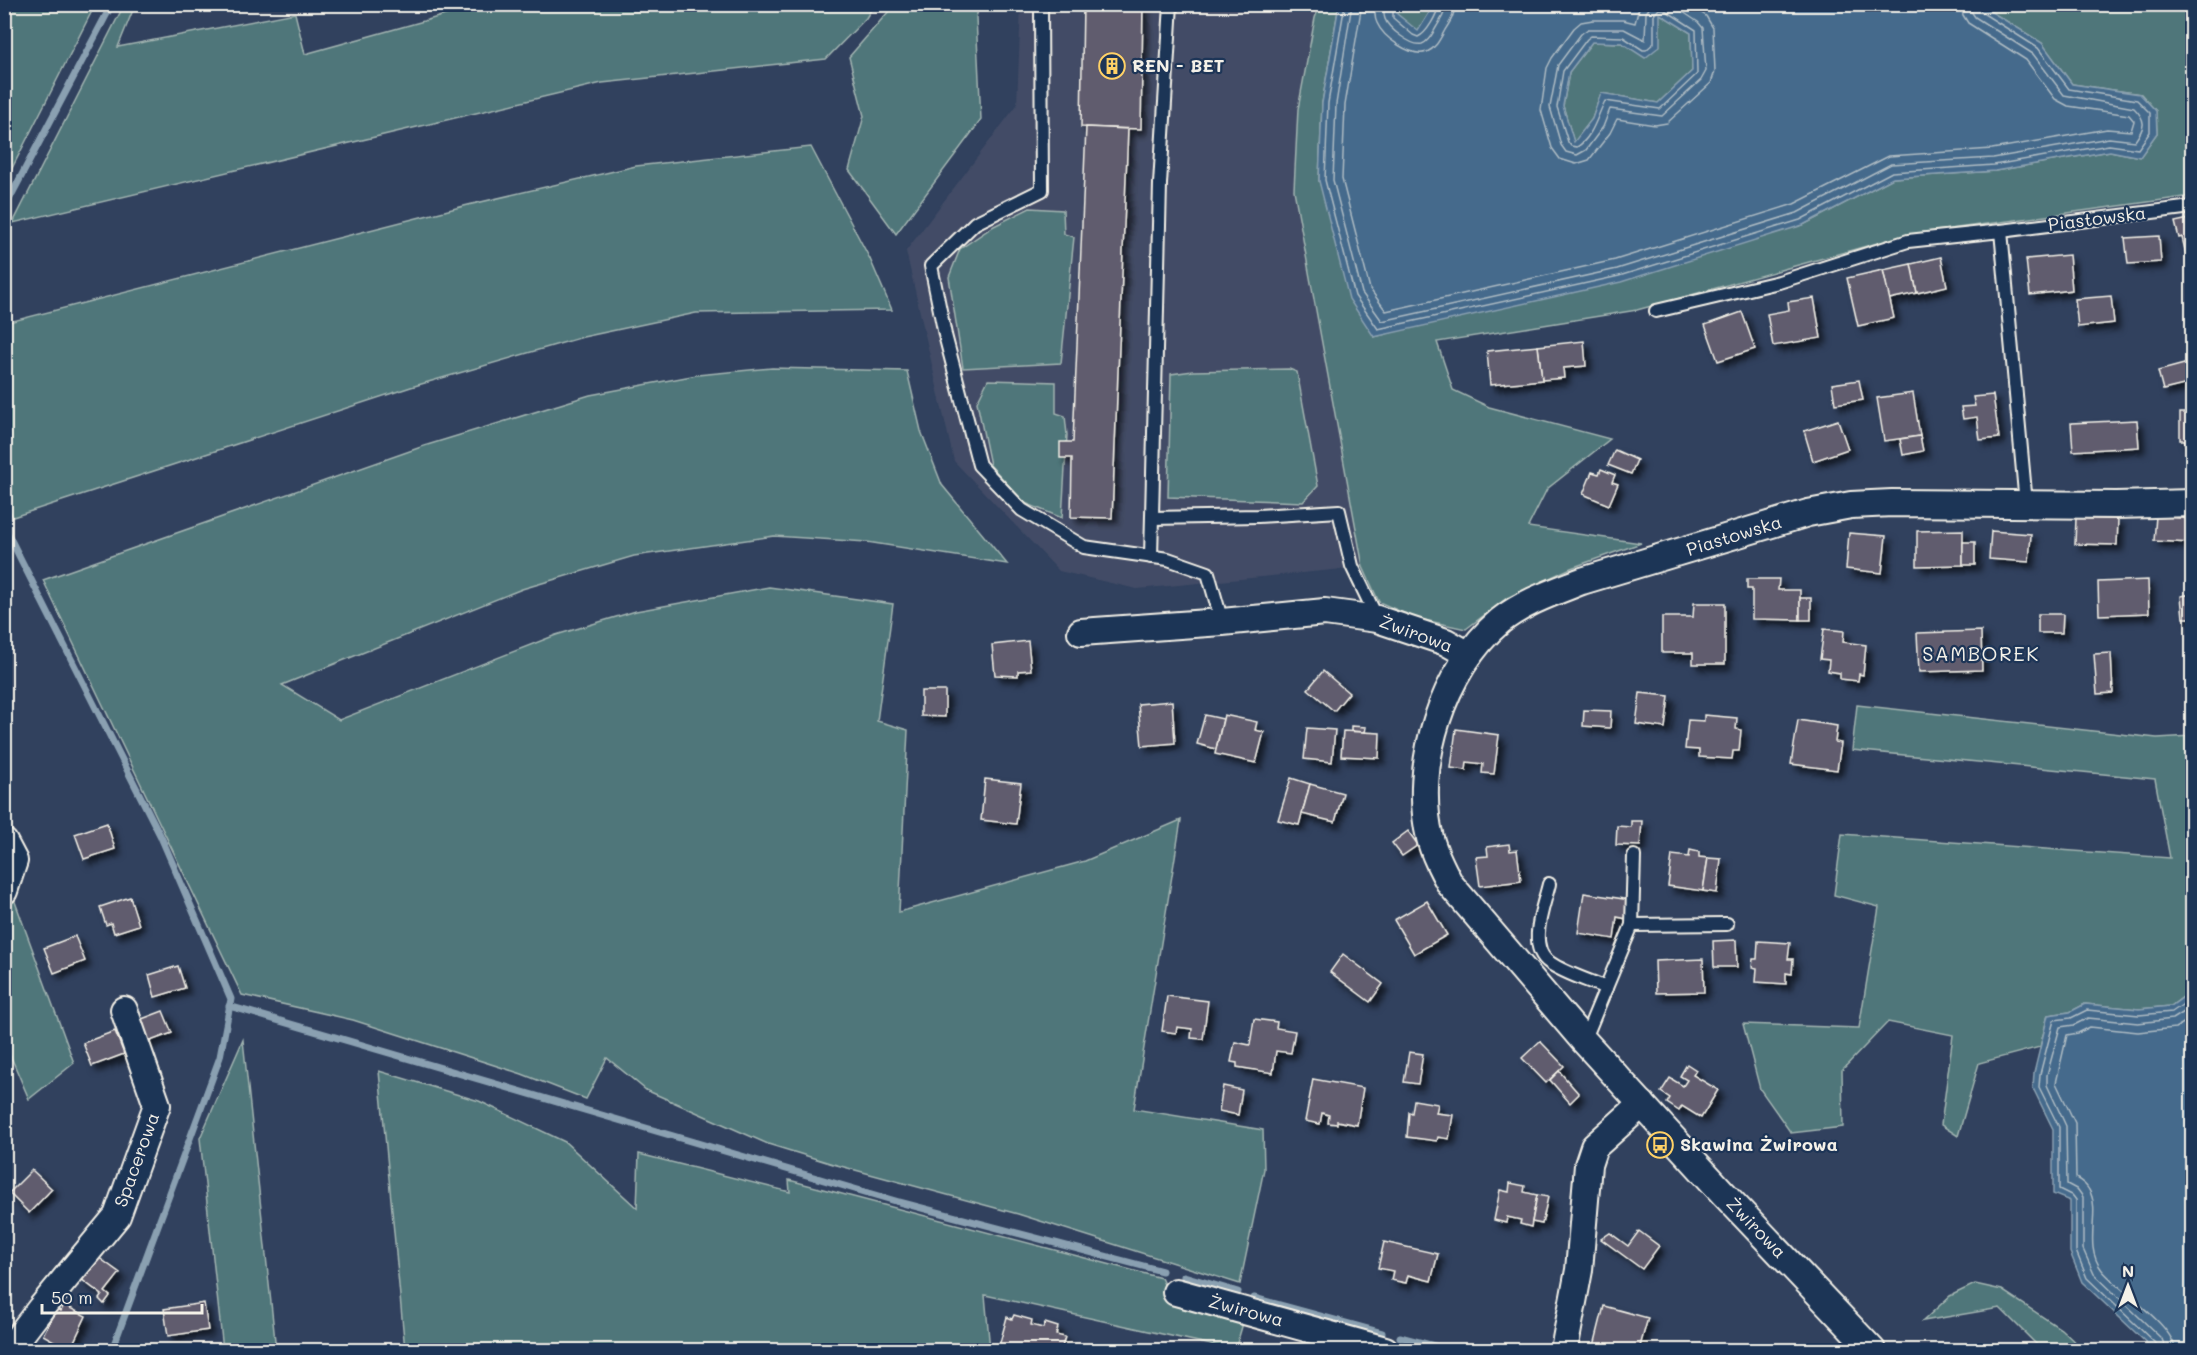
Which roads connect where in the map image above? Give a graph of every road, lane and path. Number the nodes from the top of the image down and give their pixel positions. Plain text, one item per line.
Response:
1 (1041, 4) edge
2 (1171, 4) edge
3 (2193, 207) edge
4 (2001, 231) junction
5 (1656, 310) dead end
6 (2193, 503) edge
7 (2026, 504) junction
8 (1152, 518) junction
9 (1151, 557) junction
10 (1377, 619) junction
11 (1222, 622) junction
12 (1081, 632) dead end
13 (1469, 655) junction
14 (4, 842) edge
15 (1634, 856) dead end
16 (1549, 884) dead end
17 (7, 885) edge
18 (1727, 924) dead end
19 (1632, 925) junction
20 (1606, 988) junction
21 (124, 1010) dead end
22 (1584, 1041) junction
23 (1642, 1104) junction
24 (1176, 1293) dead end
25 (9, 1350) edge
26 (1385, 1350) edge
27 (1564, 1350) edge
28 (1872, 1350) edge

1 - 9 lane
2 - 8 lane
3 - 4 lane, Piastowska
4 - 5 lane, Piastowska
4 - 7 lane
6 - 7 street, Piastowska
7 - 13 street, Piastowska
8 - 9 lane
8 - 10 lane
9 - 11 lane
10 - 11 street, Żwirowa
10 - 13 street, Żwirowa
11 - 12 street, Żwirowa
13 - 22 street, Żwirowa
14 - 17 street
15 - 19 lane
16 - 20 lane
18 - 19 lane
19 - 20 lane
20 - 22 lane
21 - 25 street, Spacerowa
22 - 23 street, Żwirowa
23 - 27 street
23 - 28 street, Żwirowa
24 - 26 street, Żwirowa

